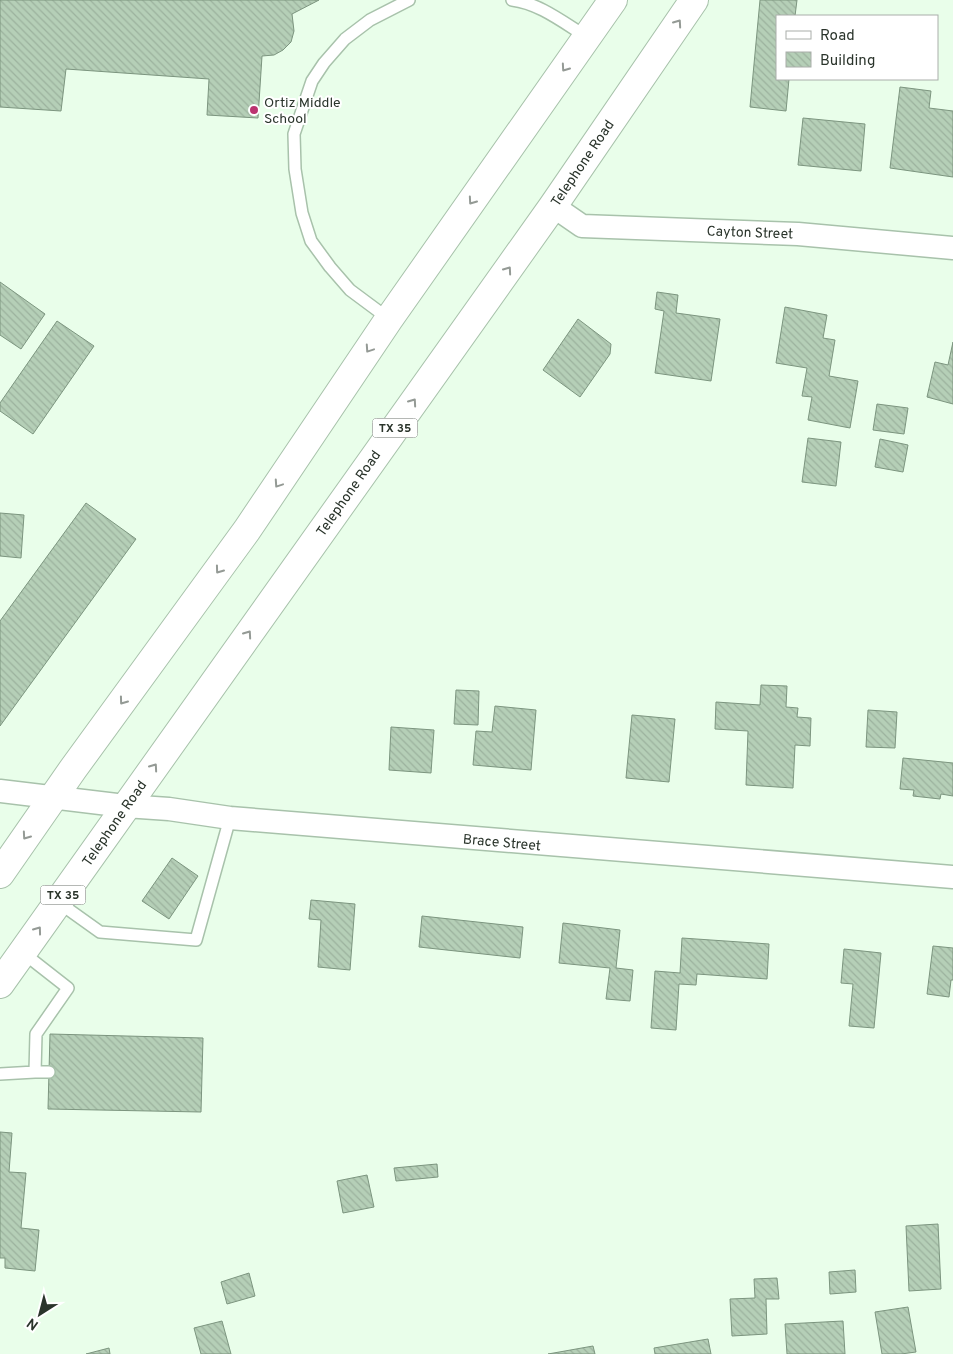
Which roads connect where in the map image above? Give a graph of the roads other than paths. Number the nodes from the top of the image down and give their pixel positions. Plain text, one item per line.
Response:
1 (408, 0) edge
2 (512, 0) edge
3 (613, 0) edge
4 (694, 0) edge
5 (587, 37) junction
6 (552, 206) junction
7 (953, 248) edge
8 (389, 319) junction
9 (0, 791) edge
10 (52, 798) junction
11 (125, 806) junction
12 (230, 818) junction
13 (0, 874) edge
14 (953, 877) edge
15 (58, 902) junction
16 (22, 952) junction
17 (0, 984) edge
18 (35, 1072) junction
19 (49, 1072) dead end
20 (0, 1074) edge

1 - 8 lane
2 - 5 lane
3 - 5 main road
6 -> 4 main road, Telephone Road / TX 35
5 -> 8 main road
6 - 7 street, Cayton Street
11 -> 6 main road, Telephone Road / TX 35
8 -> 10 main road
9 - 10 street, Brace Street
10 - 11 street, Brace Street
10 -> 13 main road
11 - 12 street, Brace Street
11 - 15 main road, Telephone Road / TX 35
12 - 14 street, Brace Street
12 - 15 lane
16 -> 15 main road, Telephone Road / TX 35
16 - 17 main road, Telephone Road / TX 35
16 - 18 lane
18 - 19 lane
18 - 20 lane

